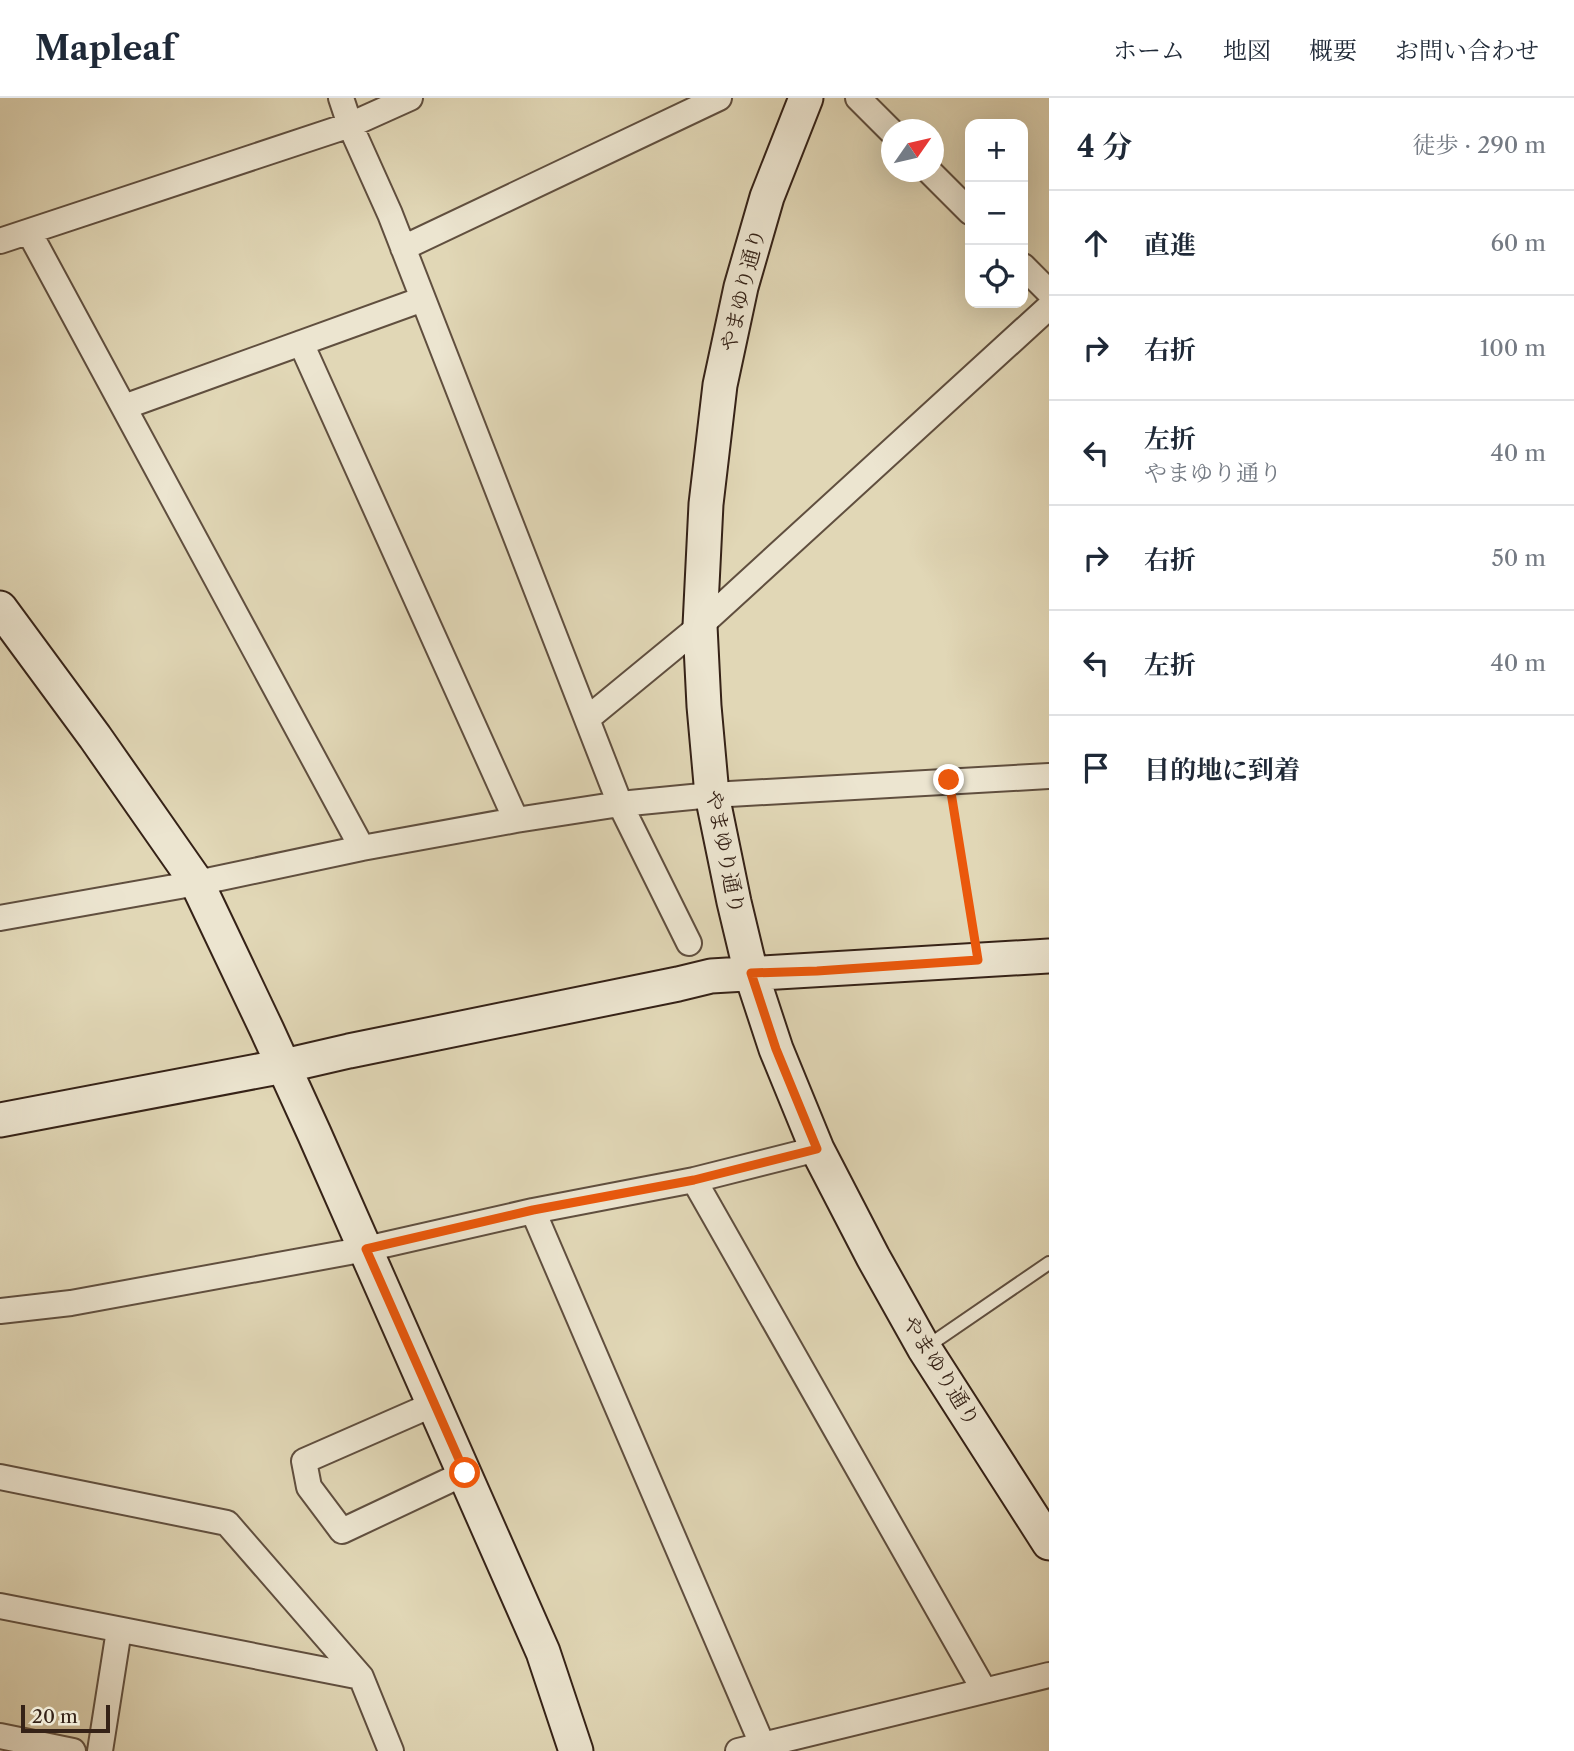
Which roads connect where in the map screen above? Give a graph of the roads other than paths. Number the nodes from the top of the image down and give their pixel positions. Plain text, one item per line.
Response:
1 (341, 98) edge
2 (410, 98) edge
3 (719, 98) edge
4 (806, 98) edge
5 (858, 98) edge
6 (881, 122) edge
7 (350, 125) junction
8 (940, 182) edge
9 (965, 207) edge
10 (29, 232) junction
11 (0, 241) edge
12 (403, 248) junction
13 (1028, 270) edge
14 (1049, 292) edge
15 (423, 299) junction
16 (1049, 307) edge
17 (301, 343) junction
18 (124, 407) junction
19 (0, 608) edge
20 (700, 626) junction
21 (587, 719) junction
22 (1049, 776) edge
23 (712, 794) junction
24 (621, 804) junction
25 (516, 820) junction
26 (362, 848) junction
27 (197, 883) junction
28 (0, 918) edge
29 (689, 943) dead end
30 (1049, 956) edge
31 (751, 973) junction
32 (284, 1066) junction
33 (0, 1120) edge
34 (817, 1149) junction
35 (694, 1180) junction
36 (533, 1210) junction
37 (366, 1249) junction
38 (1049, 1263) edge
39 (0, 1311) edge
40 (924, 1348) junction
41 (434, 1404) junction
42 (465, 1473) junction
43 (0, 1477) edge
44 (1049, 1543) edge
45 (0, 1606) edge
46 (119, 1630) junction
47 (1049, 1675) edge
48 (361, 1677) junction
49 (984, 1690) junction
50 (0, 1736) edge
51 (764, 1747) edge
52 (73, 1751) edge
53 (100, 1751) edge
54 (391, 1751) edge
55 (576, 1751) edge
56 (738, 1751) edge

1 - 7 street
2 - 7 street
3 - 12 street
4 - 20 street, やまゆり通り
5 - 6 street
7 - 10 street
7 - 12 street
8 - 9 street
10 - 11 street
10 - 18 street
12 - 15 street
13 - 14 street
15 - 17 street
15 - 21 street
16 - 20 street
17 - 18 street
17 - 25 street
18 - 26 street
19 - 27 street
20 - 21 street
20 - 23 street, やまゆり通り
21 - 24 street
22 - 23 street
23 - 24 street
23 - 31 street, やまゆり通り
24 - 25 street
24 - 29 street
25 - 26 street
26 - 27 street
27 - 28 street
27 - 32 street
30 - 31 street
31 - 32 street
31 - 34 street, やまゆり通り
32 - 33 street
32 - 37 street
34 - 35 street
34 - 40 street, やまゆり通り
35 - 36 street
35 - 49 street
36 - 37 street
36 - 51 street
37 - 39 street
37 - 41 street
38 - 40 lane
40 - 44 street, やまゆり通り
41 - 42 street
41 - 42 street
42 - 55 street
43 - 48 street
45 - 46 street
46 - 48 street
46 - 53 street
47 - 49 street
48 - 54 street
49 - 51 street
50 - 52 street
51 - 56 street

